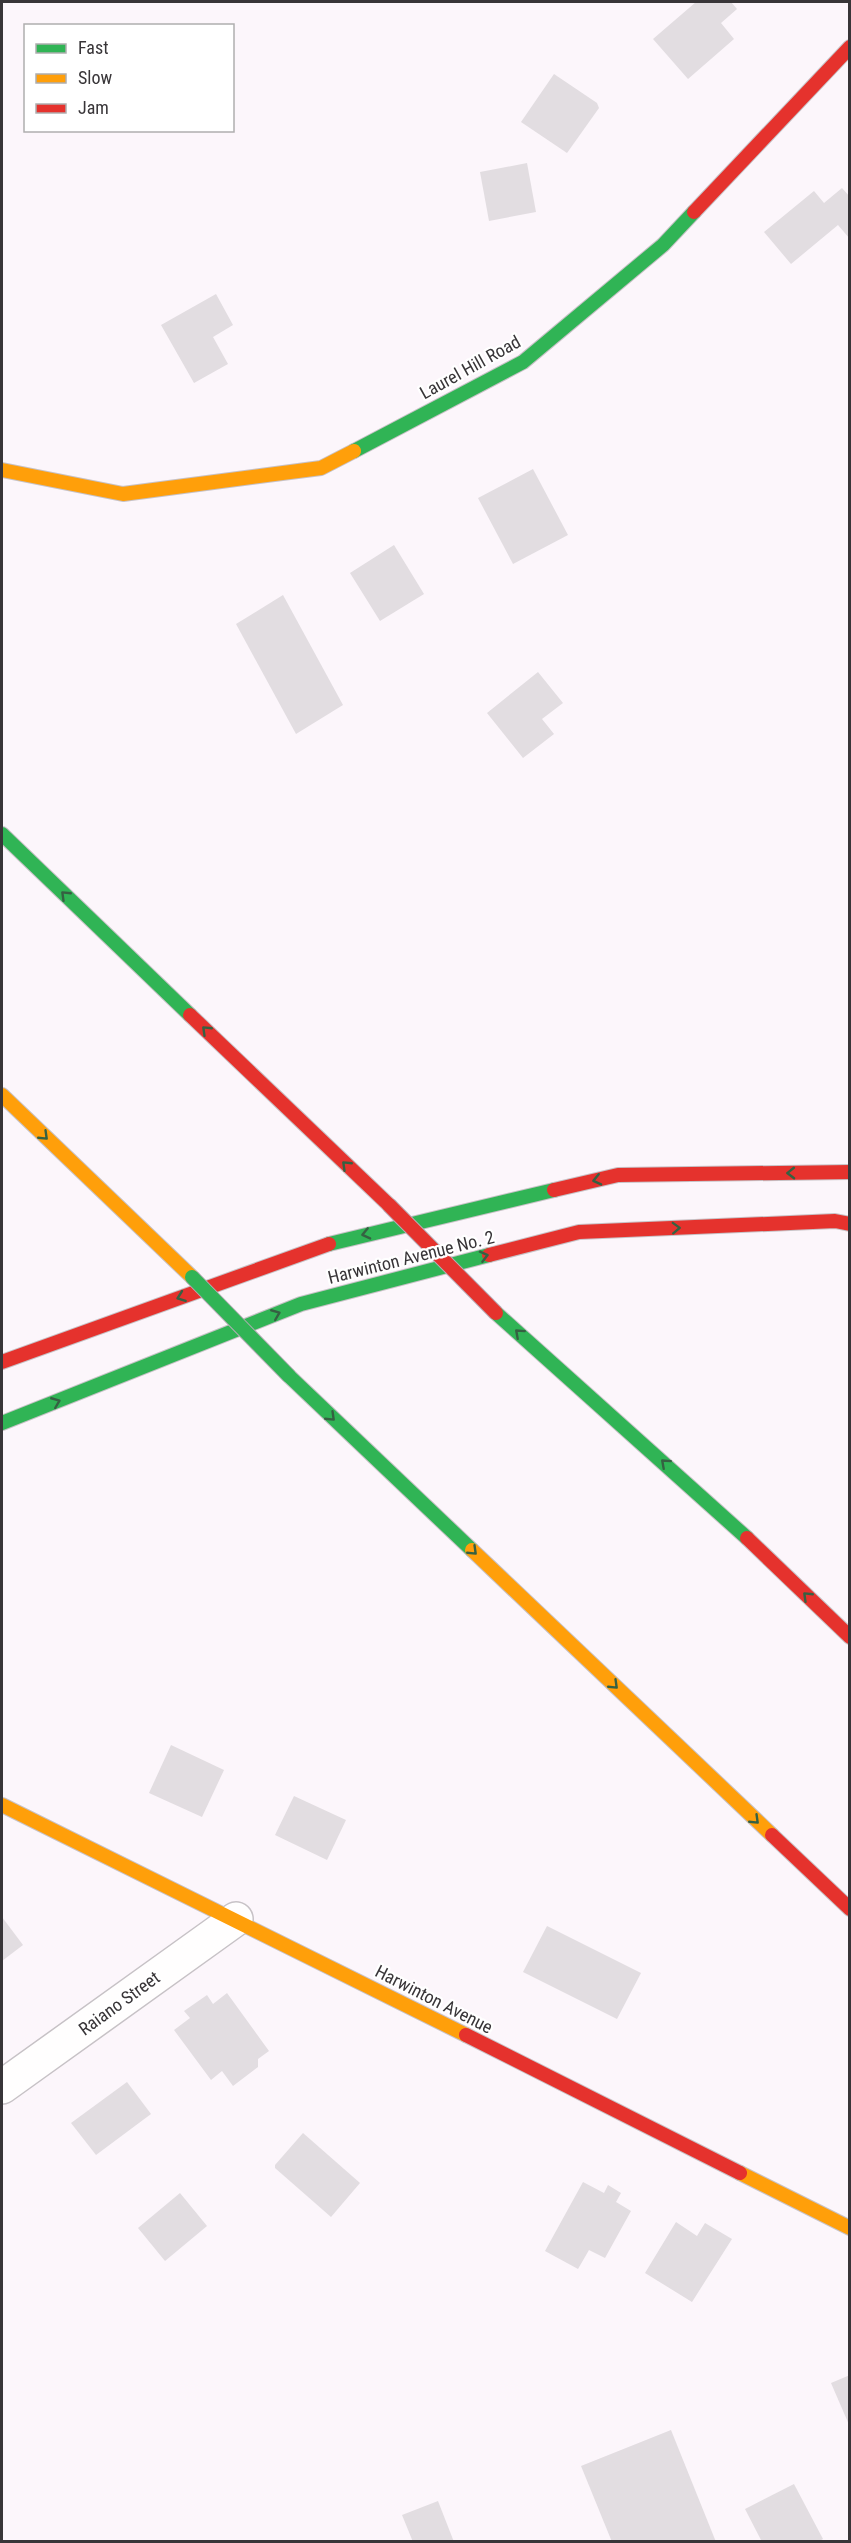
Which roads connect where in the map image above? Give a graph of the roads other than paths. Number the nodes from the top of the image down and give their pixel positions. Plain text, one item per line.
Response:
1 (849, 47) edge
2 (2, 470) edge
3 (2, 834) edge
4 (2, 1095) edge
5 (849, 1172) edge
6 (849, 1224) edge
7 (2, 1362) edge
8 (2, 1423) edge
9 (717, 1509) junction
10 (812, 1581) dead end
11 (849, 1637) edge
12 (2, 1804) edge
13 (849, 1909) edge
14 (236, 1919) junction
15 (2, 2087) edge
16 (849, 2228) edge

1 - 2 main road, Laurel Hill Road
9 -> 3 main road, bridge
4 -> 13 main road, bridge
5 -> 7 main road, Harwinton Avenue No. 2
8 -> 6 main road, Harwinton Avenue No. 2
9 - 10 main road
11 -> 9 main road
12 - 14 main road, Harwinton Avenue
14 - 15 street, Raiano Street
14 - 16 main road, Harwinton Avenue

